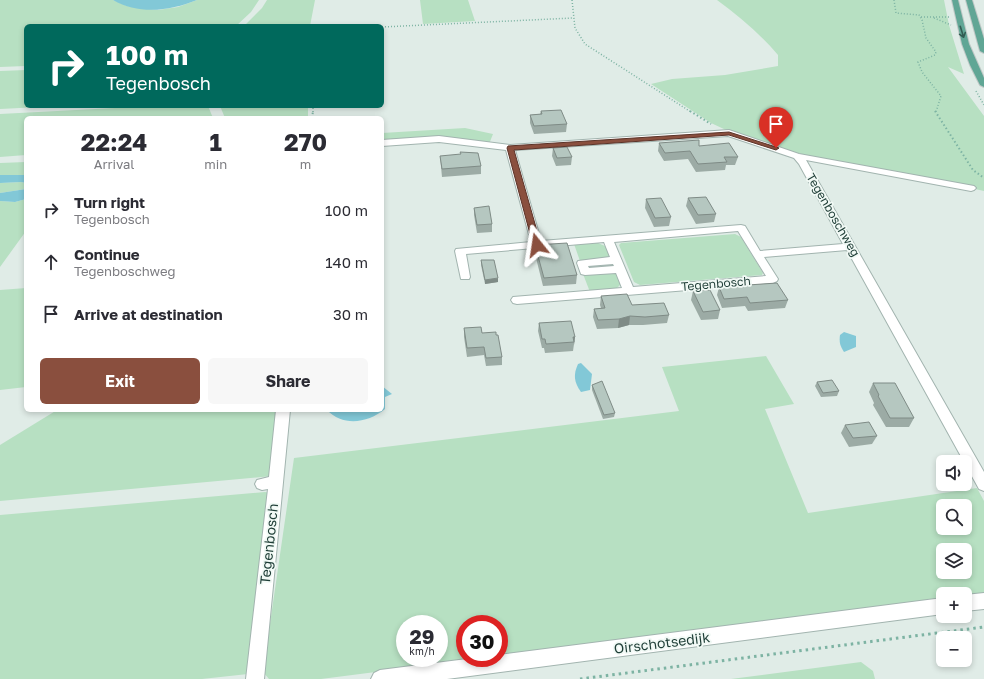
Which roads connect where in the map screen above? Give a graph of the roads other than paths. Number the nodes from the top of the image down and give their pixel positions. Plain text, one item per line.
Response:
1 (955, 0) edge
2 (969, 0) edge
3 (984, 51) edge
4 (984, 85) edge
5 (384, 143) edge
6 (510, 148) junction
7 (797, 156) junction
8 (971, 188) dead end
9 (608, 239) junction
10 (537, 245) junction
11 (852, 248) junction
12 (757, 254) junction
13 (464, 277) dead end
14 (629, 291) junction
15 (517, 300) dead end
16 (282, 412) edge
17 (984, 485) edge
18 (984, 601) edge
19 (972, 602) edge
20 (936, 607) edge
21 (255, 679) edge
22 (380, 679) edge

1 -> 4 main road
2 - 3 main road
5 - 6 street
6 - 7 street
6 - 10 street
7 - 8 street
7 - 11 street, Tegenboschweg
9 - 10 street, Tegenbosch
9 - 12 street, Tegenbosch
9 - 14 street
10 - 13 street, Tegenbosch
11 - 12 street
11 - 17 street, Tegenboschweg
12 - 14 street, Tegenbosch
14 - 15 street, Tegenbosch
16 - 21 street, Tegenbosch
18 - 19 street
20 - 22 street, Oirschotsedijk

